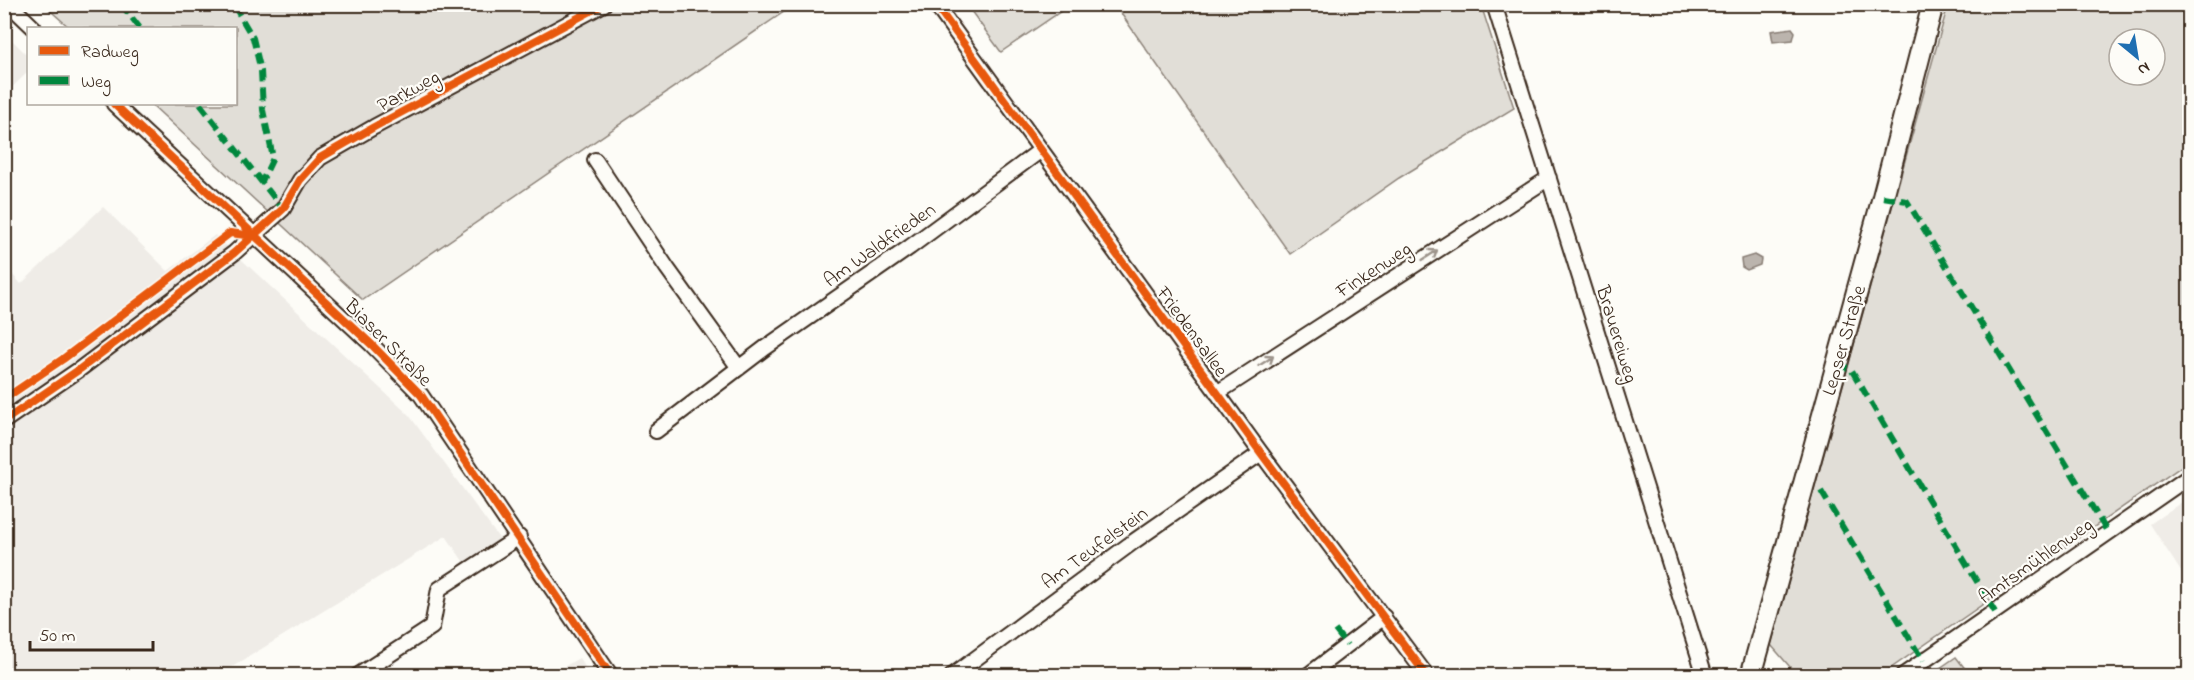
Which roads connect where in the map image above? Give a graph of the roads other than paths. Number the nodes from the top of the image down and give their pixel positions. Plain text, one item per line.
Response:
1 (9, 4) edge
2 (604, 4) edge
3 (935, 4) edge
4 (1494, 4) edge
5 (1933, 4) edge
6 (33, 27) edge
7 (115, 105) edge
8 (1041, 150) junction
9 (595, 160) dead end
10 (1549, 178) junction
11 (254, 236) junction
12 (739, 368) junction
13 (1217, 393) junction
14 (4, 421) edge
15 (656, 431) dead end
16 (1261, 453) junction
17 (2190, 476) edge
18 (519, 537) junction
19 (1384, 617) junction
20 (357, 675) edge
21 (611, 675) edge
22 (952, 675) edge
23 (1307, 675) edge
24 (1427, 675) edge
25 (1705, 675) edge
26 (1751, 675) edge
27 (1902, 675) edge

1 - 6 street
2 - 11 street, Parkweg
3 - 8 street, Friedensallee
4 - 10 street, Brauereiweg
5 - 26 street, Lepser Straße
7 - 11 street, Biaser Straße
8 - 12 street, Am Waldfrieden
8 - 13 street, Friedensallee
9 - 12 street
13 -> 10 street, Finkenweg
10 - 25 street, Brauereiweg
11 - 14 street, Parkweg
11 - 18 street, Biaser Straße
12 - 15 street, Am Waldfrieden
13 - 16 street, Friedensallee
16 - 19 street, Friedensallee
16 - 22 street, Am Teufelstein
17 - 27 street, Amtsmühlenweg
18 - 20 street
18 - 21 street, Biaser Straße
19 - 23 street
19 - 24 street, Friedensallee

